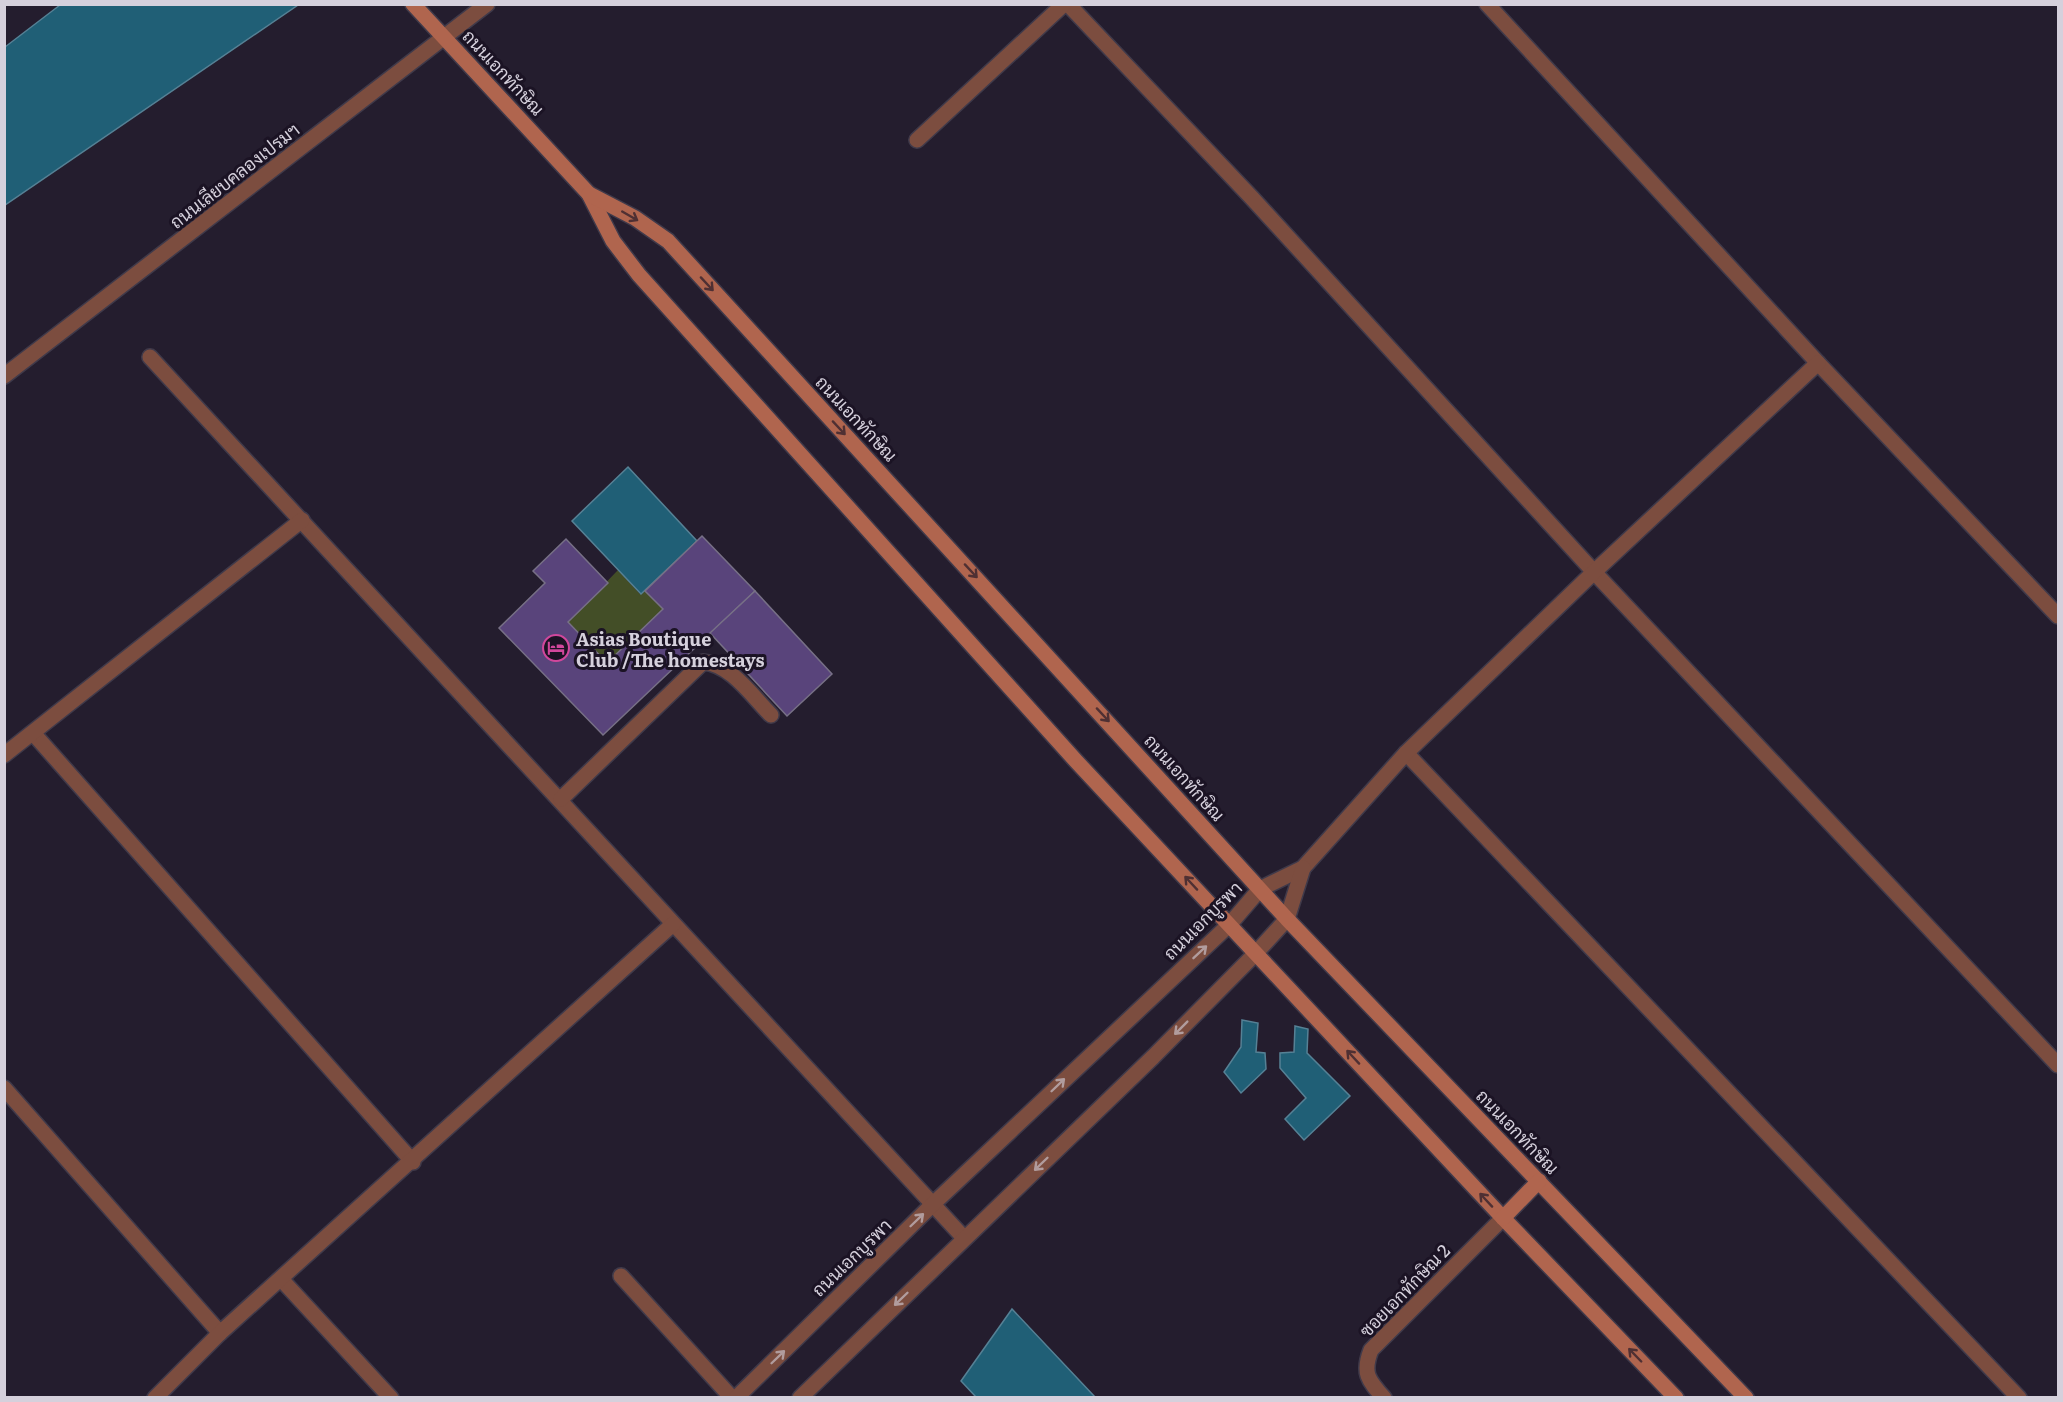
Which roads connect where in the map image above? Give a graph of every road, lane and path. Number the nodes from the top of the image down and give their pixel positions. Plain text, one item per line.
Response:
1 (413, 4) edge
2 (487, 4) edge
3 (1066, 4) edge
4 (1487, 4) edge
5 (445, 36) junction
6 (917, 140) dead end
7 (589, 194) junction
8 (150, 357) dead end
9 (1818, 363) junction
10 (4, 376) edge
11 (302, 519) junction
12 (1594, 572) junction
13 (2058, 616) edge
14 (771, 715) dead end
15 (33, 733) junction
16 (1406, 753) junction
17 (4, 755) edge
18 (561, 799) junction
19 (1303, 868) junction
20 (1260, 889) junction
21 (1287, 919) junction
22 (673, 924) junction
23 (1230, 924) junction
24 (1256, 953) junction
25 (2058, 1065) edge
26 (4, 1088) edge
27 (413, 1162) junction
28 (1539, 1181) junction
29 (933, 1204) junction
30 (1503, 1218) junction
31 (964, 1238) junction
32 (621, 1276) dead end
33 (281, 1279) junction
34 (220, 1333) junction
35 (155, 1398) edge
36 (391, 1398) edge
37 (734, 1398) edge
38 (801, 1398) edge
39 (1384, 1398) edge
40 (1676, 1398) edge
41 (1746, 1398) edge
42 (2019, 1398) edge

1 - 5 street, ถนนเอกทักษิณ
2 - 5 street, ถนนเลียบคลองเปรมฯ
3 - 6 street
3 - 12 street
4 - 9 street
5 - 7 street, ถนนเอกทักษิณ
5 - 10 street, ถนนเลียบคลองเปรมฯ
7 -> 20 street, ถนนเอกทักษิณ
23 -> 7 street, ถนนเอกทักษิณ
8 - 11 street
9 - 12 street
9 - 13 street
11 - 15 street
11 - 18 street
12 - 16 street
12 - 25 street
14 - 18 street
15 - 17 street
15 - 27 street
16 - 19 street
16 - 42 street
18 - 22 street
19 - 20 street, ถนนเอกบูรพา
19 - 21 street
20 - 21 street, ถนนเอกทักษิณ
20 - 23 street, ถนนเอกบูรพา
21 - 24 street
21 - 28 street, ถนนเอกทักษิณ
22 - 27 street
22 - 29 street
23 - 24 street, ถนนเอกทักษิณ
29 -> 23 street, ถนนเอกบูรพา
30 -> 24 street, ถนนเอกทักษิณ
24 -> 31 street
26 - 34 street
27 - 33 street
28 - 30 street
28 - 41 street, ถนนเอกทักษิณ
29 - 31 street
37 -> 29 street, ถนนเอกบูรพา
30 - 39 street, ซอยเอกทักษิณ 2
40 -> 30 street, ถนนเอกทักษิณ
31 -> 38 street
32 - 37 street
33 - 34 street
33 - 36 street
34 - 35 street

